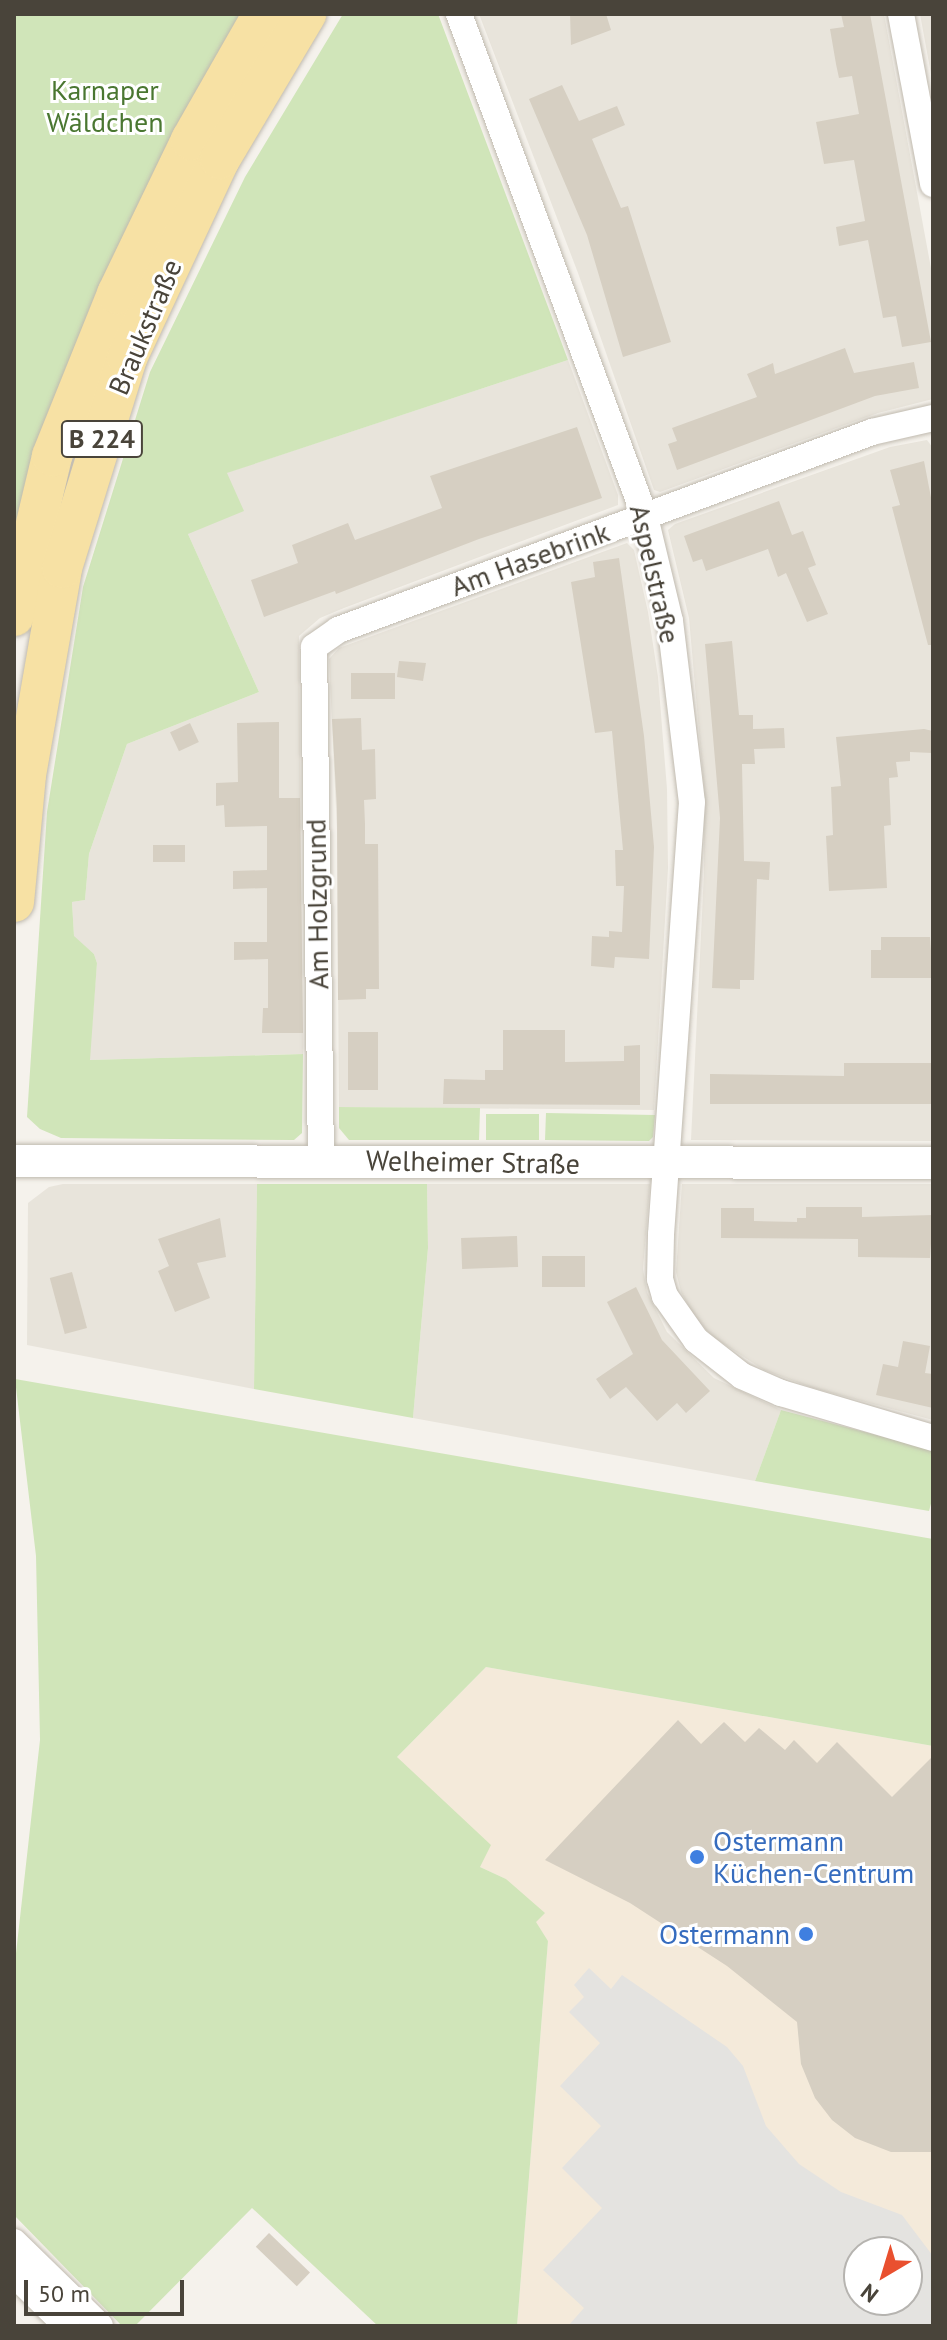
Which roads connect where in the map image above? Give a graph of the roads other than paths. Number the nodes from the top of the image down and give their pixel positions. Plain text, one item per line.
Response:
1 (263, 14) edge
2 (306, 14) edge
3 (459, 14) edge
4 (901, 14) edge
5 (933, 184) edge
6 (933, 418) edge
7 (645, 517) junction
8 (14, 616) edge
9 (314, 647) joint
10 (14, 902) edge
11 (321, 1160) junction
12 (14, 1161) edge
13 (933, 1163) edge
14 (668, 1164) junction
15 (933, 1438) edge
16 (14, 2242) edge
17 (14, 2274) edge
18 (67, 2326) edge
19 (100, 2326) edge

1 - 8 main road, Braukstraße / B 224
2 - 10 main road, Braukstraße / B 224
3 - 7 street, Aspelstraße
4 - 5 street
6 - 7 street, Am Hasebrink
7 - 9 street, Am Hasebrink
7 - 14 street, Aspelstraße
9 - 11 street, Am Holzgrund
11 - 12 street, Welheimer Straße
11 - 14 street, Welheimer Straße
13 - 14 street, Welheimer Straße
14 - 15 street, Aspelstraße
16 - 19 street
17 - 18 street

